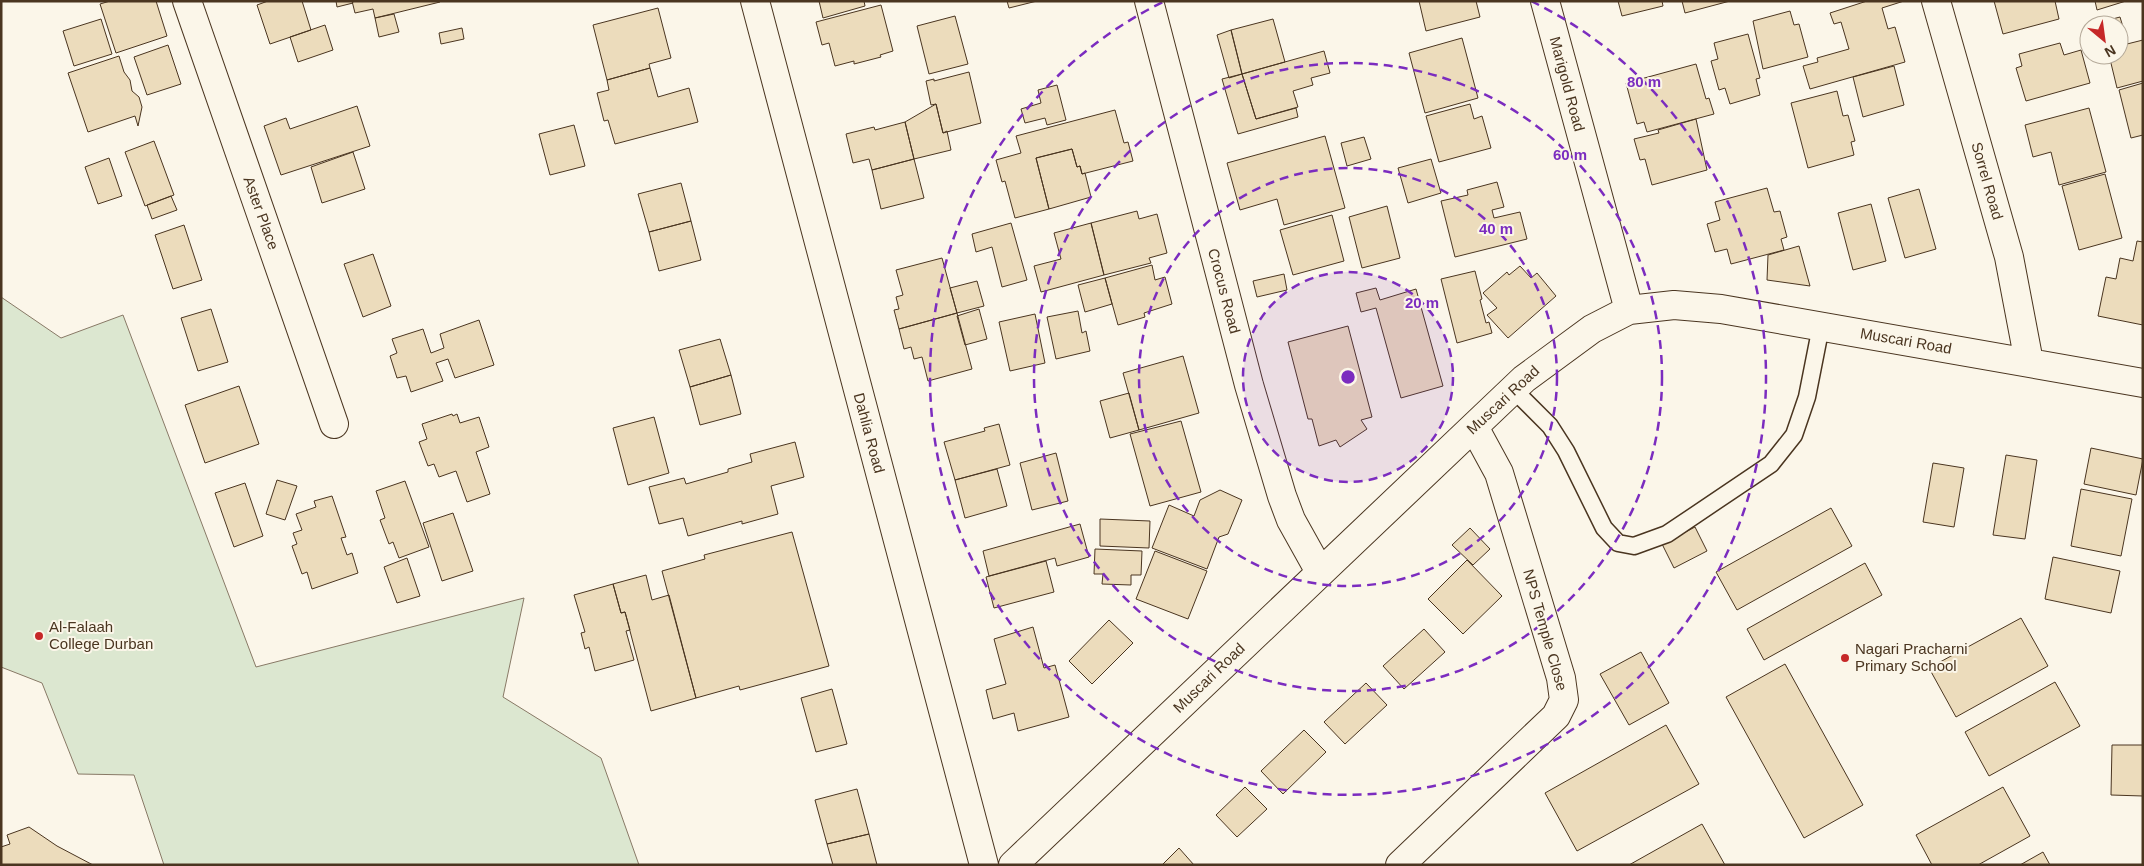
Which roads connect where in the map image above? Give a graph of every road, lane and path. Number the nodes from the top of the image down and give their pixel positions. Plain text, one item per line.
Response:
1 (187, 1) edge
2 (755, 1) edge
3 (1149, 1) edge
4 (1545, 1) edge
5 (1936, 1) edge
6 (1629, 310) junction
7 (1821, 326) junction
8 (2029, 362) junction
9 (2143, 384) edge
10 (1513, 389) junction
11 (334, 424) dead end
12 (1474, 427) junction
13 (1320, 572) junction
14 (984, 865) edge
15 (1013, 865) edge
16 (1400, 865) edge

1 - 11 street, Aster Place
2 - 14 street, Dahlia Road
3 - 13 street, Crocus Road
4 - 6 street, Marigold Road
5 - 8 street, Sorrel Road
6 - 7 street, Muscari Road
6 - 10 street, Muscari Road
7 - 8 street, Muscari Road
7 - 10 lane
8 - 9 street, Muscari Road
10 - 12 street, Muscari Road
12 - 13 street, Muscari Road
12 - 16 street, NPS Temple Close
13 - 15 street, Muscari Road

